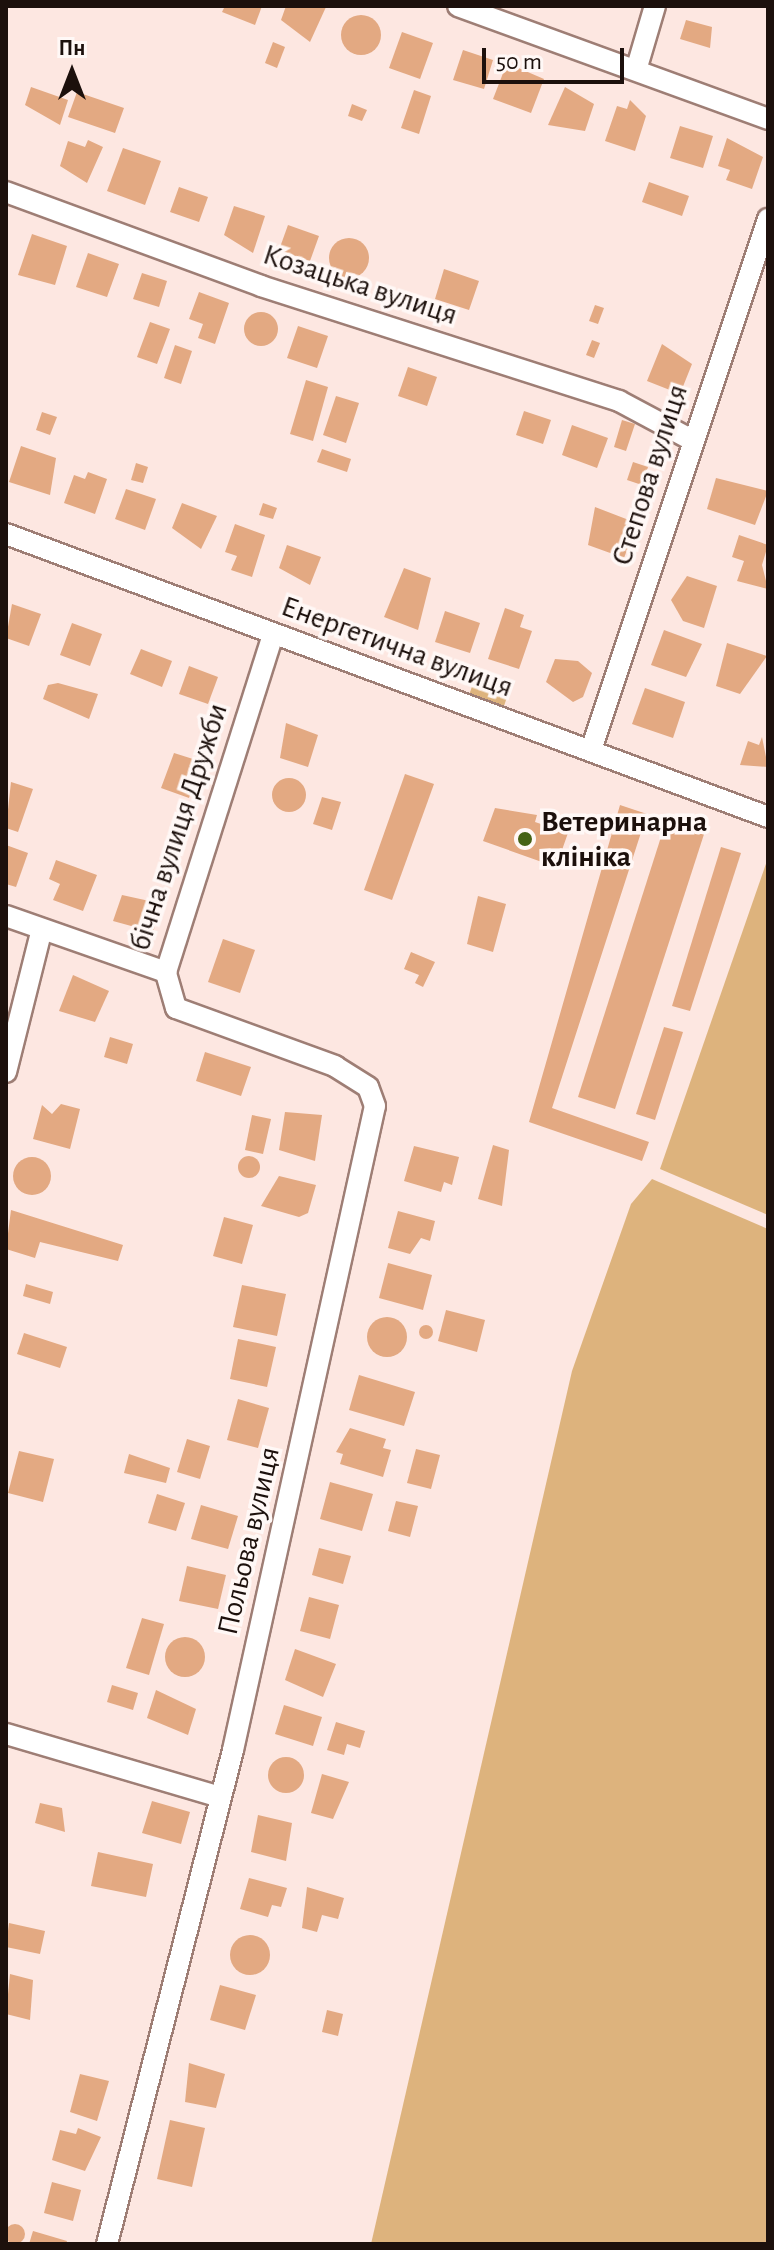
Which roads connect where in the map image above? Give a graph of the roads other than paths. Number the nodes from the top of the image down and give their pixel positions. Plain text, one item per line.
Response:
1 (458, 6) edge
2 (655, 6) edge
3 (637, 67) junction
4 (768, 119) edge
5 (6, 192) edge
6 (768, 219) edge
7 (692, 440) junction
8 (6, 534) edge
9 (273, 635) junction
10 (591, 750) junction
11 (768, 817) edge
12 (6, 916) edge
13 (42, 929) junction
14 (166, 972) junction
15 (6, 1072) edge
16 (6, 1734) edge
17 (216, 1796) junction
18 (107, 2244) edge

1 - 3 street
2 - 3 street
3 - 4 street
5 - 7 street, Козацька вулиця
6 - 7 street, Степова вулиця
7 - 10 street, Степова вулиця
8 - 9 street, Енергетична вулиця
9 - 10 street, Енергетична вулиця
9 - 14 street, бічна вулиця Дружби
10 - 11 street, Енергетична вулиця
12 - 13 street, бічна вулиця Дружби
13 - 14 street, бічна вулиця Дружби
13 - 15 street
14 - 17 street, Польова вулиця
16 - 17 street
17 - 18 street, Польова вулиця

